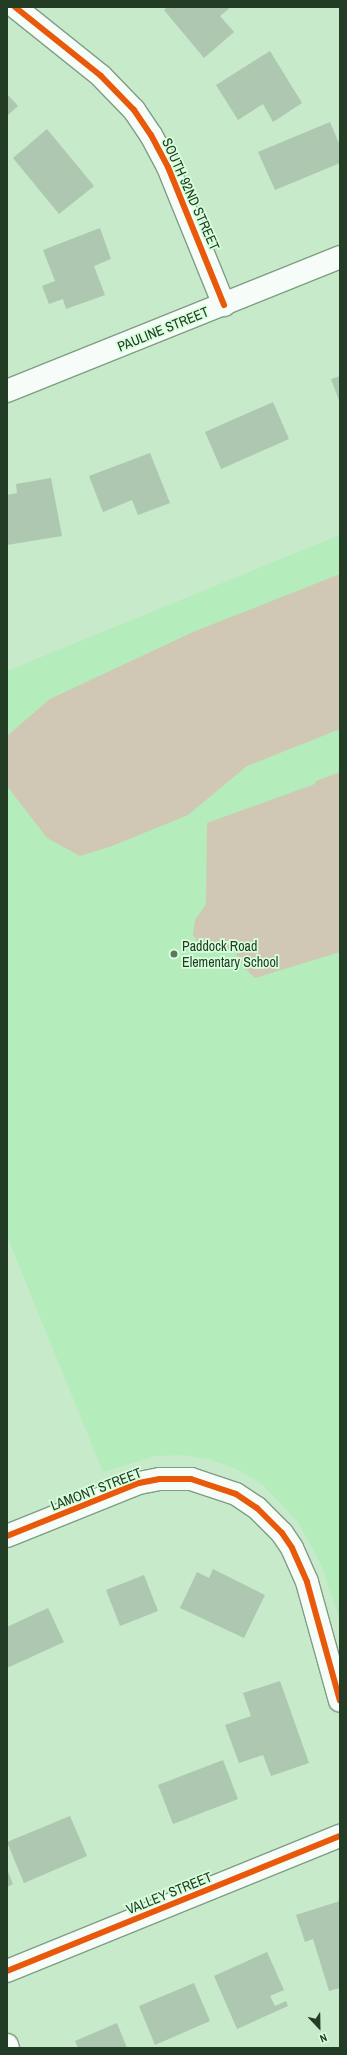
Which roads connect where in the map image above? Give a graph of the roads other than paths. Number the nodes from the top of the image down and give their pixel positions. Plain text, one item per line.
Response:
1 (14, 7) edge
2 (340, 257) edge
3 (224, 305) junction
4 (7, 391) edge
5 (7, 1536) edge
6 (340, 1701) edge
7 (340, 1836) edge
8 (7, 1971) edge

1 - 3 street, SOUTH 92ND STREET
2 - 3 street, PAULINE STREET
3 - 4 street, PAULINE STREET
5 - 6 street, LAMONT STREET
7 - 8 street, VALLEY STREET

